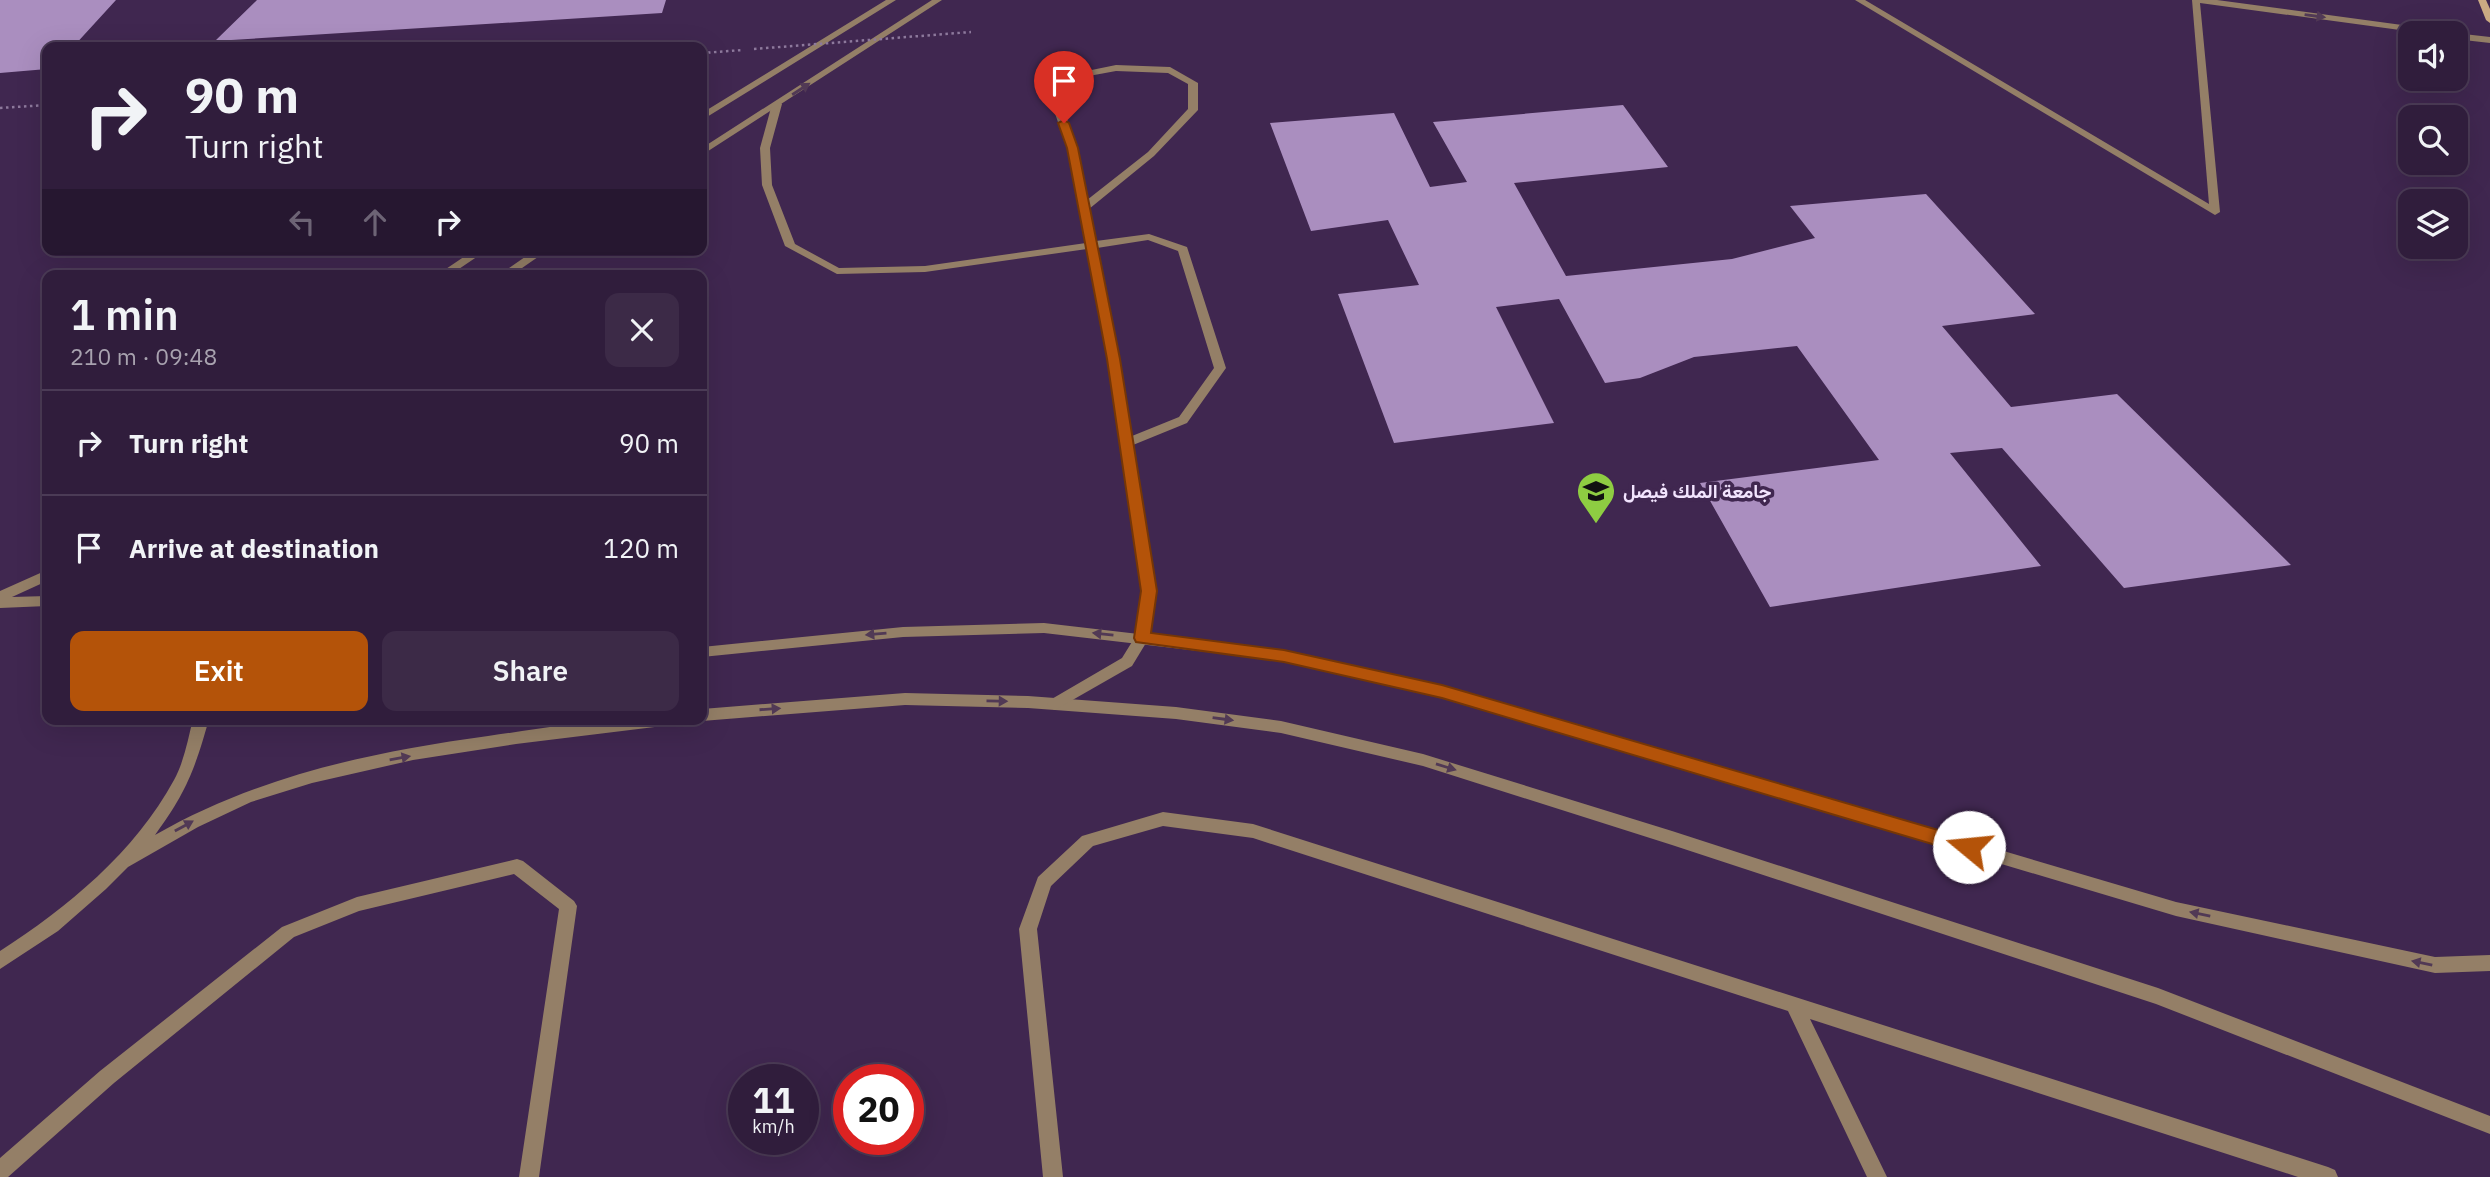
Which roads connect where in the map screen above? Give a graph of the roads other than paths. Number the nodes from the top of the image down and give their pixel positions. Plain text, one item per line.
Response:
1 (892, 0) edge
2 (938, 0) edge
3 (1859, 0) edge
4 (2197, 0) edge
5 (2482, 0) edge
6 (2490, 20) edge
7 (2398, 27) edge
8 (2468, 37) edge
9 (2490, 40) edge
10 (777, 104) junction
11 (707, 114) edge
12 (707, 149) edge
13 (1084, 208) junction
14 (1091, 245) junction
15 (472, 256) edge
16 (533, 256) edge
17 (450, 270) edge
18 (511, 270) edge
19 (1126, 443) junction
20 (42, 577) edge
21 (0, 597) edge
22 (42, 601) edge
23 (0, 603) edge
24 (1142, 638) junction
25 (707, 652) edge
26 (1055, 704) junction
27 (707, 715) edge
28 (199, 725) edge
29 (622, 725) edge
30 (126, 861) junction
31 (0, 961) edge
32 (2490, 963) edge
33 (1794, 1005) junction
34 (2490, 1125) edge
35 (0, 1171) edge
36 (529, 1177) edge
37 (1053, 1177) edge
38 (1877, 1177) edge
39 (2328, 1177) edge

1 - 11 street
10 -> 2 street
3 - 4 street
4 -> 7 street
5 - 6 street
8 - 9 street
10 - 12 street
10 - 14 street
13 - 13 street
13 - 14 street
14 - 19 street
14 - 19 street
15 - 17 street
16 - 18 street
19 - 24 street
20 - 21 street
22 - 23 street
24 -> 25 street
24 - 26 street
32 -> 24 street
27 -> 26 street
26 -> 34 street
28 - 30 street
30 -> 29 street
30 - 31 street
33 - 37 street
33 - 38 street
33 - 39 street
35 - 36 street

